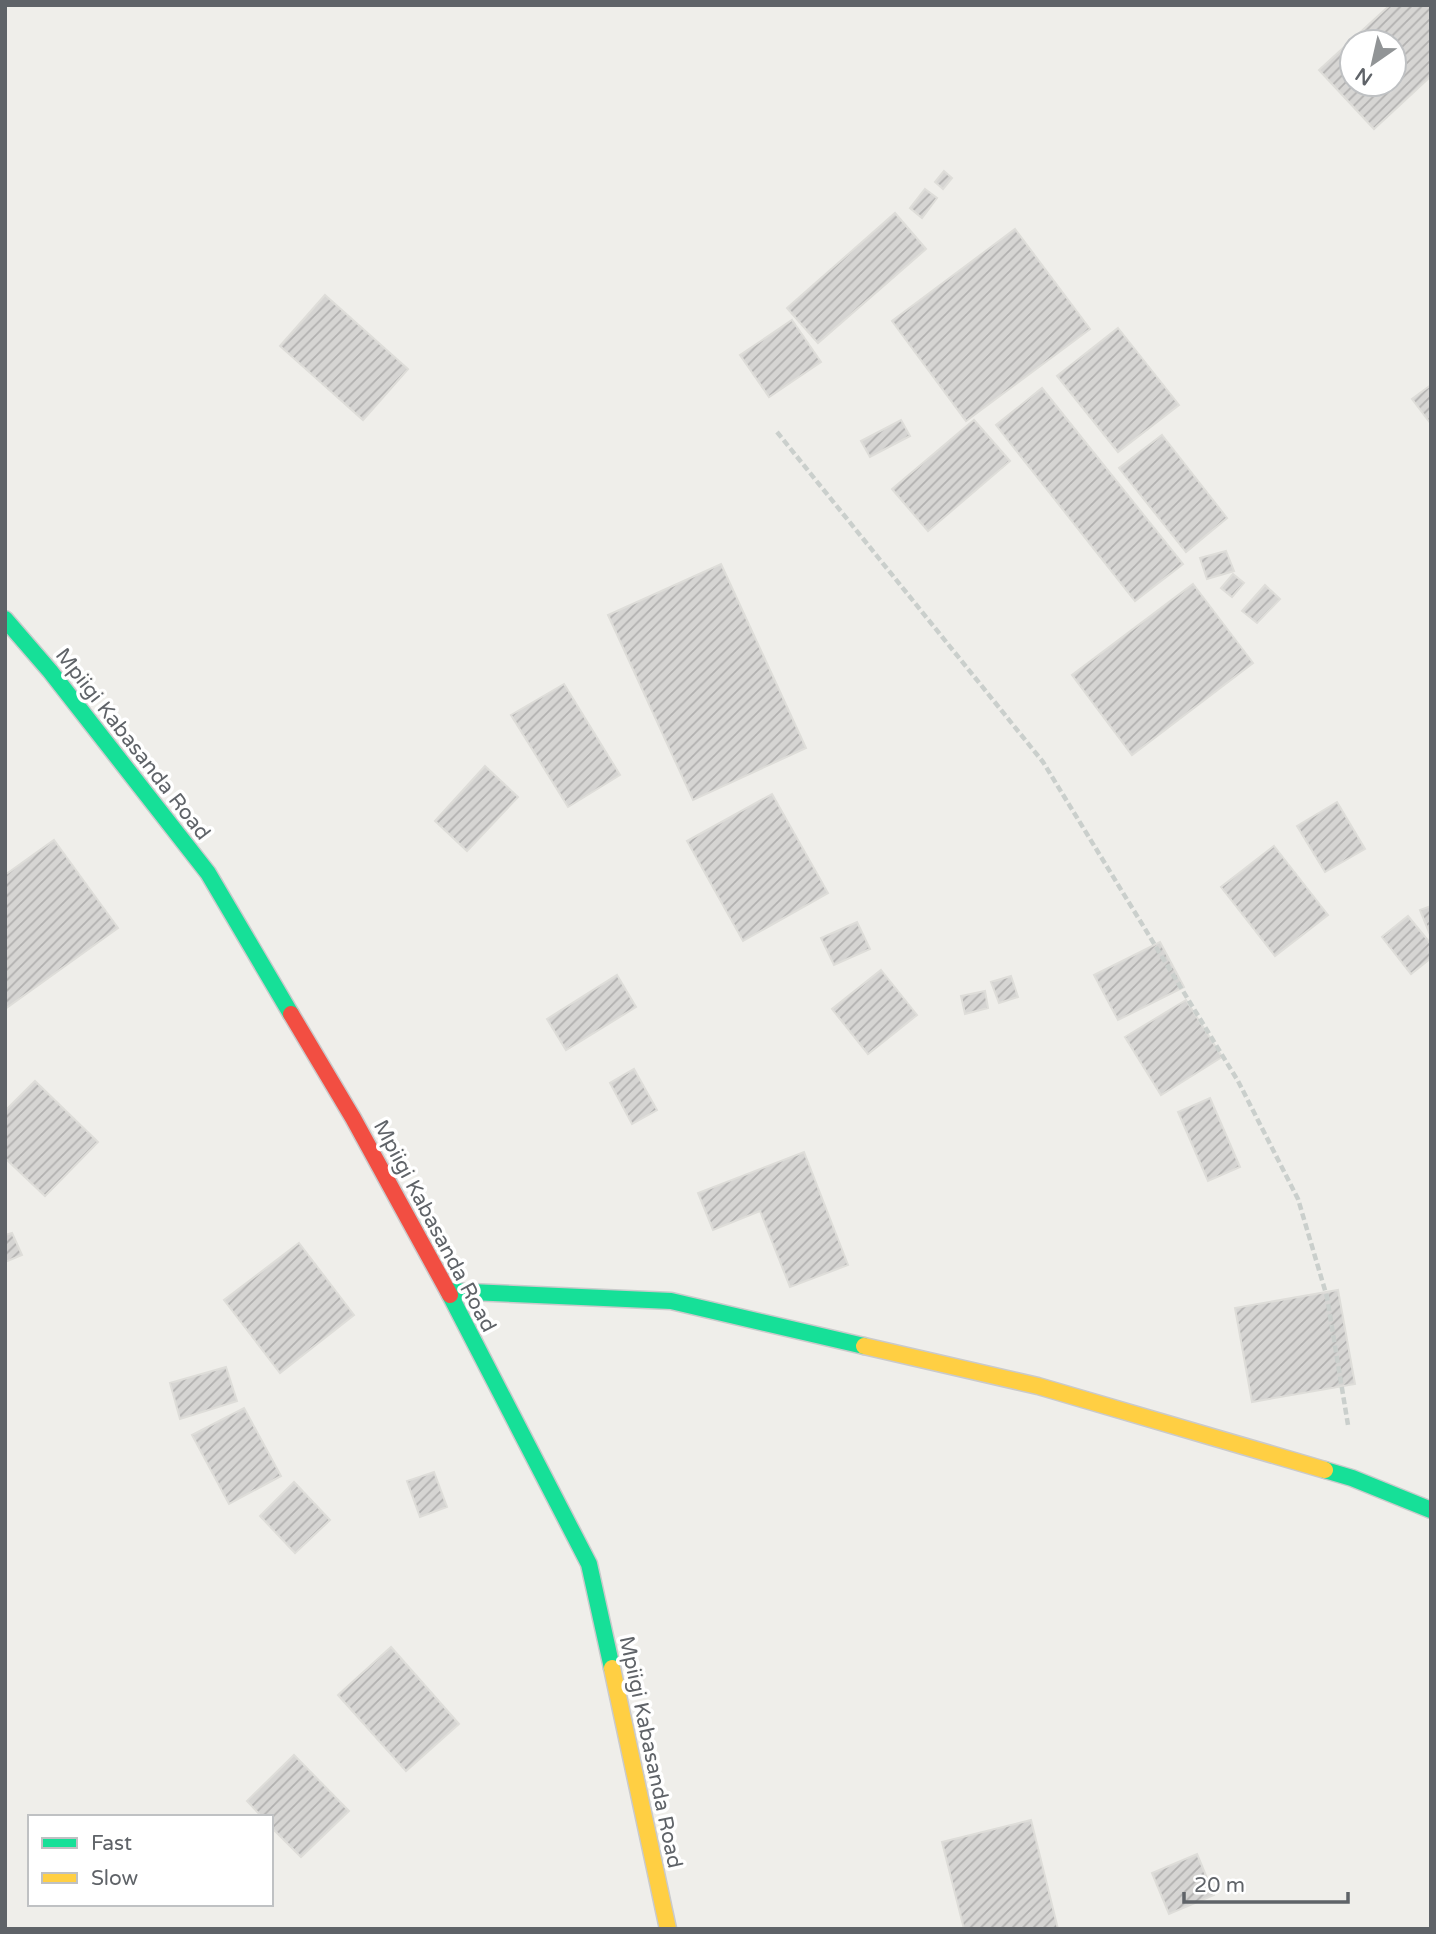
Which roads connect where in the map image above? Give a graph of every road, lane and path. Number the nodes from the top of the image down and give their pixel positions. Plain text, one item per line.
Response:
1 (777, 432) dead end
2 (5, 619) edge
3 (448, 1291) junction
4 (1352, 1478) junction
5 (1431, 1510) edge
6 (668, 1929) edge

1 - 4 path
2 - 3 main road, Mpiigi Kabasanda Road
3 - 4 main road
3 - 6 main road, Mpiigi Kabasanda Road
4 - 5 main road

